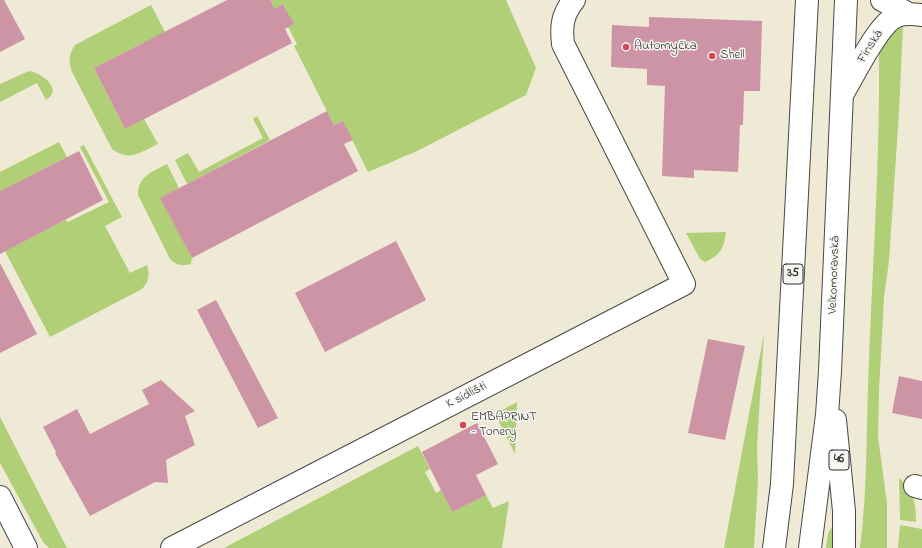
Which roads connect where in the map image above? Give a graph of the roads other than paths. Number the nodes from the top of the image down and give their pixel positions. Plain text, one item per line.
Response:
1 (574, 0) edge
2 (807, 0) edge
3 (846, 0) edge
4 (882, 0) edge
5 (915, 14) edge
6 (843, 93) junction
7 (830, 372) junction
8 (0, 498) edge
9 (5, 520) edge
10 (26, 548) edge
11 (172, 548) edge
12 (774, 548) edge
13 (810, 548) edge
14 (844, 548) edge

1 - 11 main road, K sídlišti
2 - 12 main road, 35
3 - 6 main road, Velkomoravská
4 - 5 main road, Finská
5 - 6 main road, Finská
6 - 7 main road, Velkomoravská
7 - 13 main road, Velkomoravská
7 - 14 main road, 46
8 - 9 main road
9 - 10 main road

